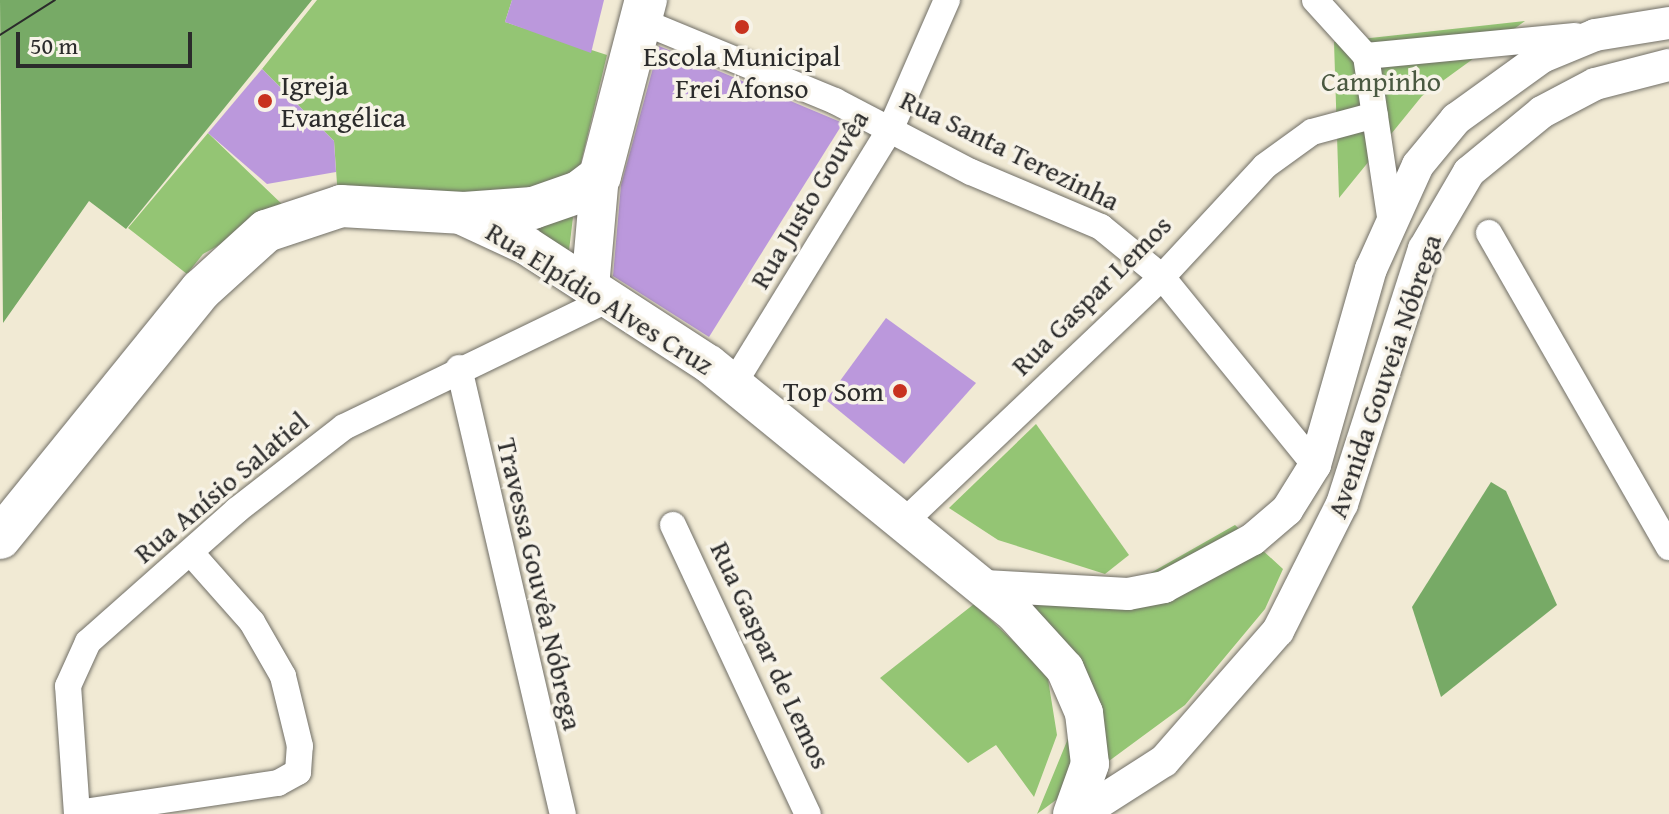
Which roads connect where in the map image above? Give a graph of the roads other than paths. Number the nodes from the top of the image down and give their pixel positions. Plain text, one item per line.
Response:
1 (947, 0) edge
2 (1315, 0) edge
3 (644, 10) edge
4 (1669, 23) edge
5 (1595, 35) junction
6 (1366, 56) junction
7 (1669, 65) edge
8 (1375, 115) junction
9 (891, 128) junction
10 (600, 176) junction
11 (456, 213) junction
12 (1390, 216) junction
13 (1489, 233) dead end
14 (1162, 277) junction
15 (600, 293) junction
16 (459, 368) junction
17 (734, 383) junction
18 (1315, 465) junction
19 (906, 520) junction
20 (673, 525) dead end
21 (0, 538) edge
22 (1669, 547) edge
23 (191, 553) junction
24 (985, 586) junction
25 (77, 813) edge
26 (563, 814) edge
27 (808, 814) edge
28 (1072, 814) edge
29 (1081, 814) edge

1 - 9 street, Rua Justo Gouvêa
2 - 6 street
3 - 9 street, Rua Santa Terezinha
3 - 10 main road
4 - 5 street, Avenida Gouveia Nóbrega
5 - 6 street
5 - 12 street, Avenida Gouveia Nóbrega
6 - 8 street
7 - 29 street, Avenida Gouveia Nóbrega
8 - 12 street
8 - 14 street, Rua Gaspar Lemos
9 - 14 street, Rua Santa Terezinha
9 - 17 street, Rua Justo Gouvêa
10 - 11 main road
10 - 15 main road
11 - 15 main road, Rua Elpídio Alves Cruz
11 - 21 main road, Rua Elpídio Alves Cruz
12 - 18 street, Avenida Gouveia Nóbrega
13 - 22 street
14 - 18 street, Rua Santa Terezinha
14 - 19 street, Rua Gaspar Lemos
15 - 16 street, Rua Anísio Salatiel
15 - 17 main road, Rua Elpídio Alves Cruz
16 - 23 street, Rua Anísio Salatiel
16 - 26 street, Travessa Gouvêa Nóbrega
17 - 19 main road, Rua Elpídio Alves Cruz
18 - 24 street, Avenida Gouveia Nóbrega
19 - 24 main road, Rua Elpídio Alves Cruz
20 - 27 street, Rua Gaspar de Lemos
23 - 25 street, Rua Anísio Salatiel
23 - 25 street
24 - 28 main road

